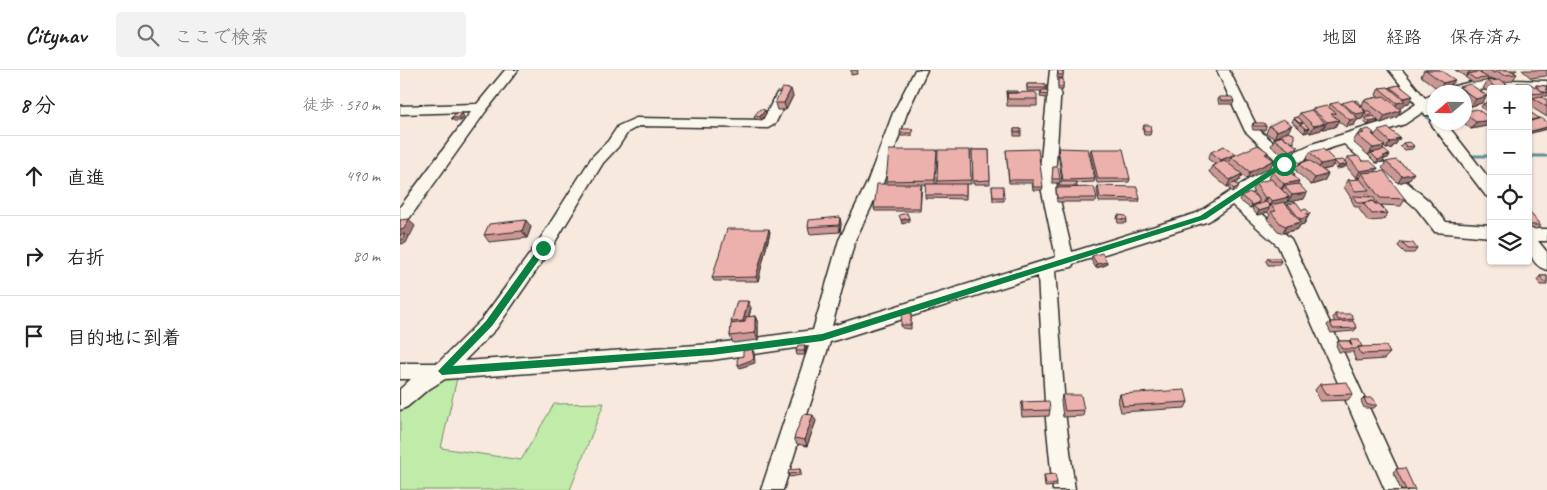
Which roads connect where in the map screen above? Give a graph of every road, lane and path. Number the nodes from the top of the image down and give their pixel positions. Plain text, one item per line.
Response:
1 (512, 70) edge
2 (921, 70) edge
3 (1056, 70) edge
4 (1223, 70) edge
5 (1395, 70) edge
6 (1547, 85) edge
7 (1472, 87) edge
8 (782, 96) edge
9 (1424, 105) edge
10 (481, 108) junction
11 (400, 110) edge
12 (1444, 130) edge
13 (1347, 139) junction
14 (1287, 162) junction
15 (1487, 187) edge
16 (1234, 198) junction
17 (400, 219) edge
18 (1487, 231) edge
19 (1532, 235) edge
20 (1547, 235) edge
21 (1532, 245) edge
22 (1066, 262) junction
23 (1547, 264) edge
24 (1046, 267) junction
25 (822, 337) junction
26 (400, 370) edge
27 (442, 371) junction
28 (400, 401) edge
29 (772, 490) edge
30 (1064, 490) edge
31 (1396, 490) edge

1 - 10 street
2 - 25 street
3 - 22 street
4 - 14 street
5 - 9 street
6 - 7 street
8 - 27 street
9 - 13 street
10 - 11 street
10 - 17 street
12 - 15 street
13 - 14 street
13 - 18 street
14 - 16 street
16 - 22 street
16 - 31 street
19 - 20 street
21 - 23 street
22 - 24 street
24 - 25 street
24 - 30 street
25 - 27 street
25 - 29 street
26 - 27 street
27 - 28 street

